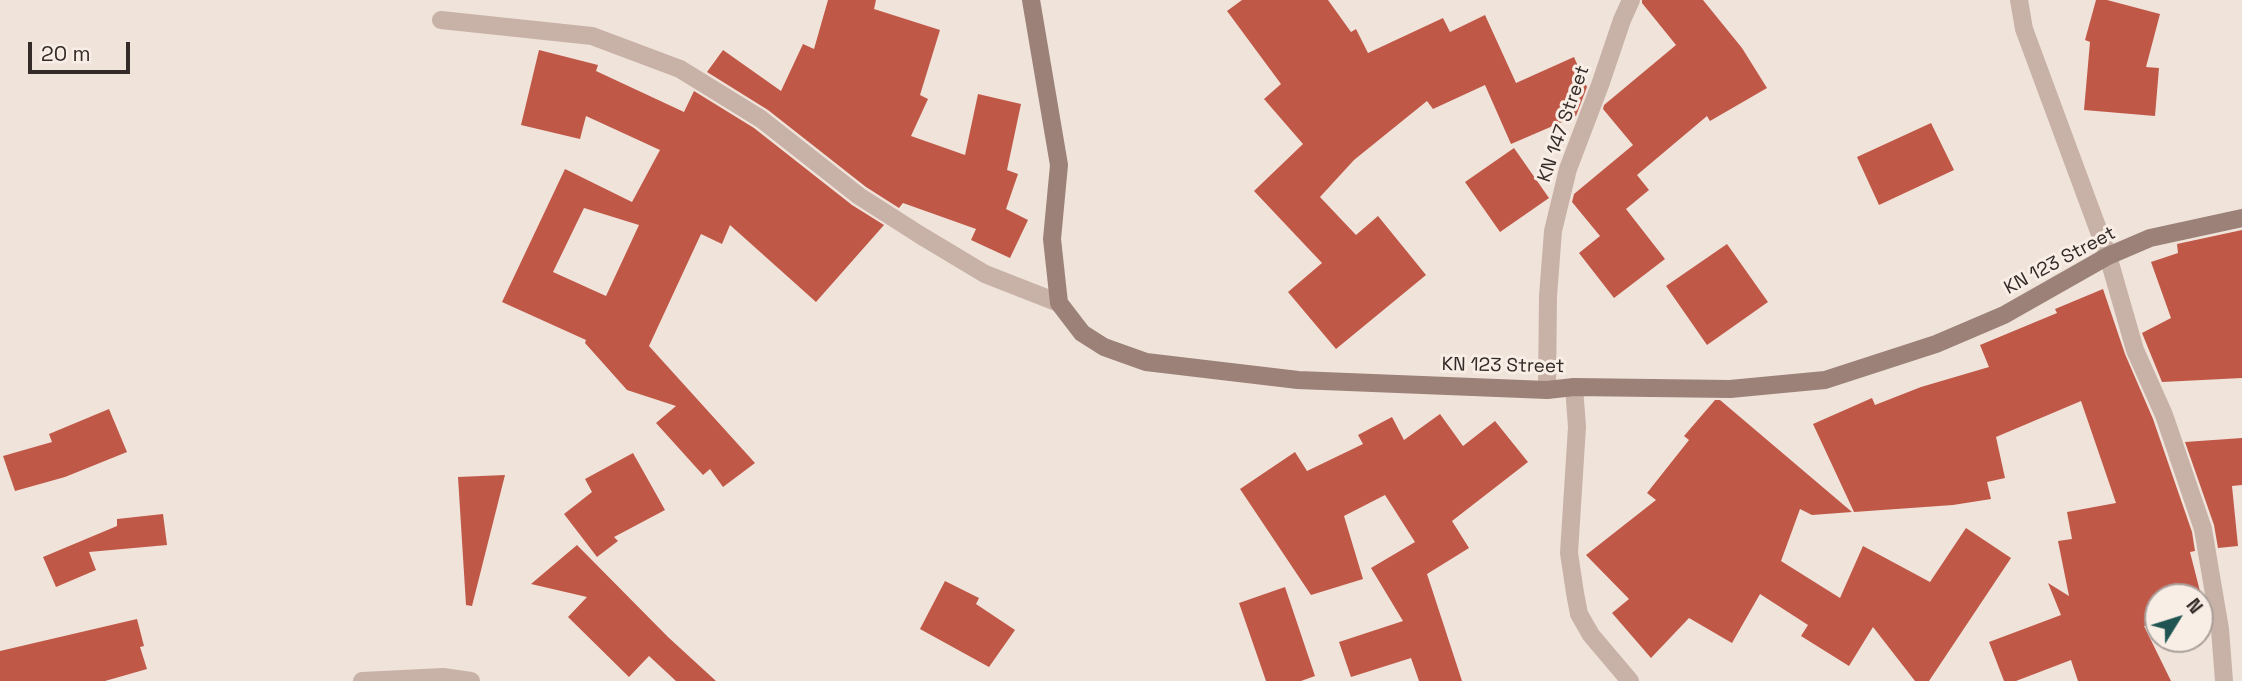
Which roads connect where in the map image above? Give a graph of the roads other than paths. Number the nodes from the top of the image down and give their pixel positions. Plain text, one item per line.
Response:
1 (1031, 0) edge
2 (1631, 0) edge
3 (2019, 0) edge
4 (441, 20) dead end
5 (2242, 218) edge
6 (2108, 256) junction
7 (1059, 303) junction
8 (1574, 387) junction
9 (1547, 390) junction
10 (362, 681) edge
11 (471, 681) edge
12 (1630, 681) edge
13 (2224, 681) edge

1 - 7 main road
2 - 9 street, KN 147 Street
3 - 6 street
4 - 7 street
5 - 6 main road, KN 123 Street
6 - 8 main road, KN 123 Street
6 - 13 street
7 - 9 main road, KN 123 Street
8 - 9 main road, KN 123 Street
8 - 12 street
10 - 11 street

